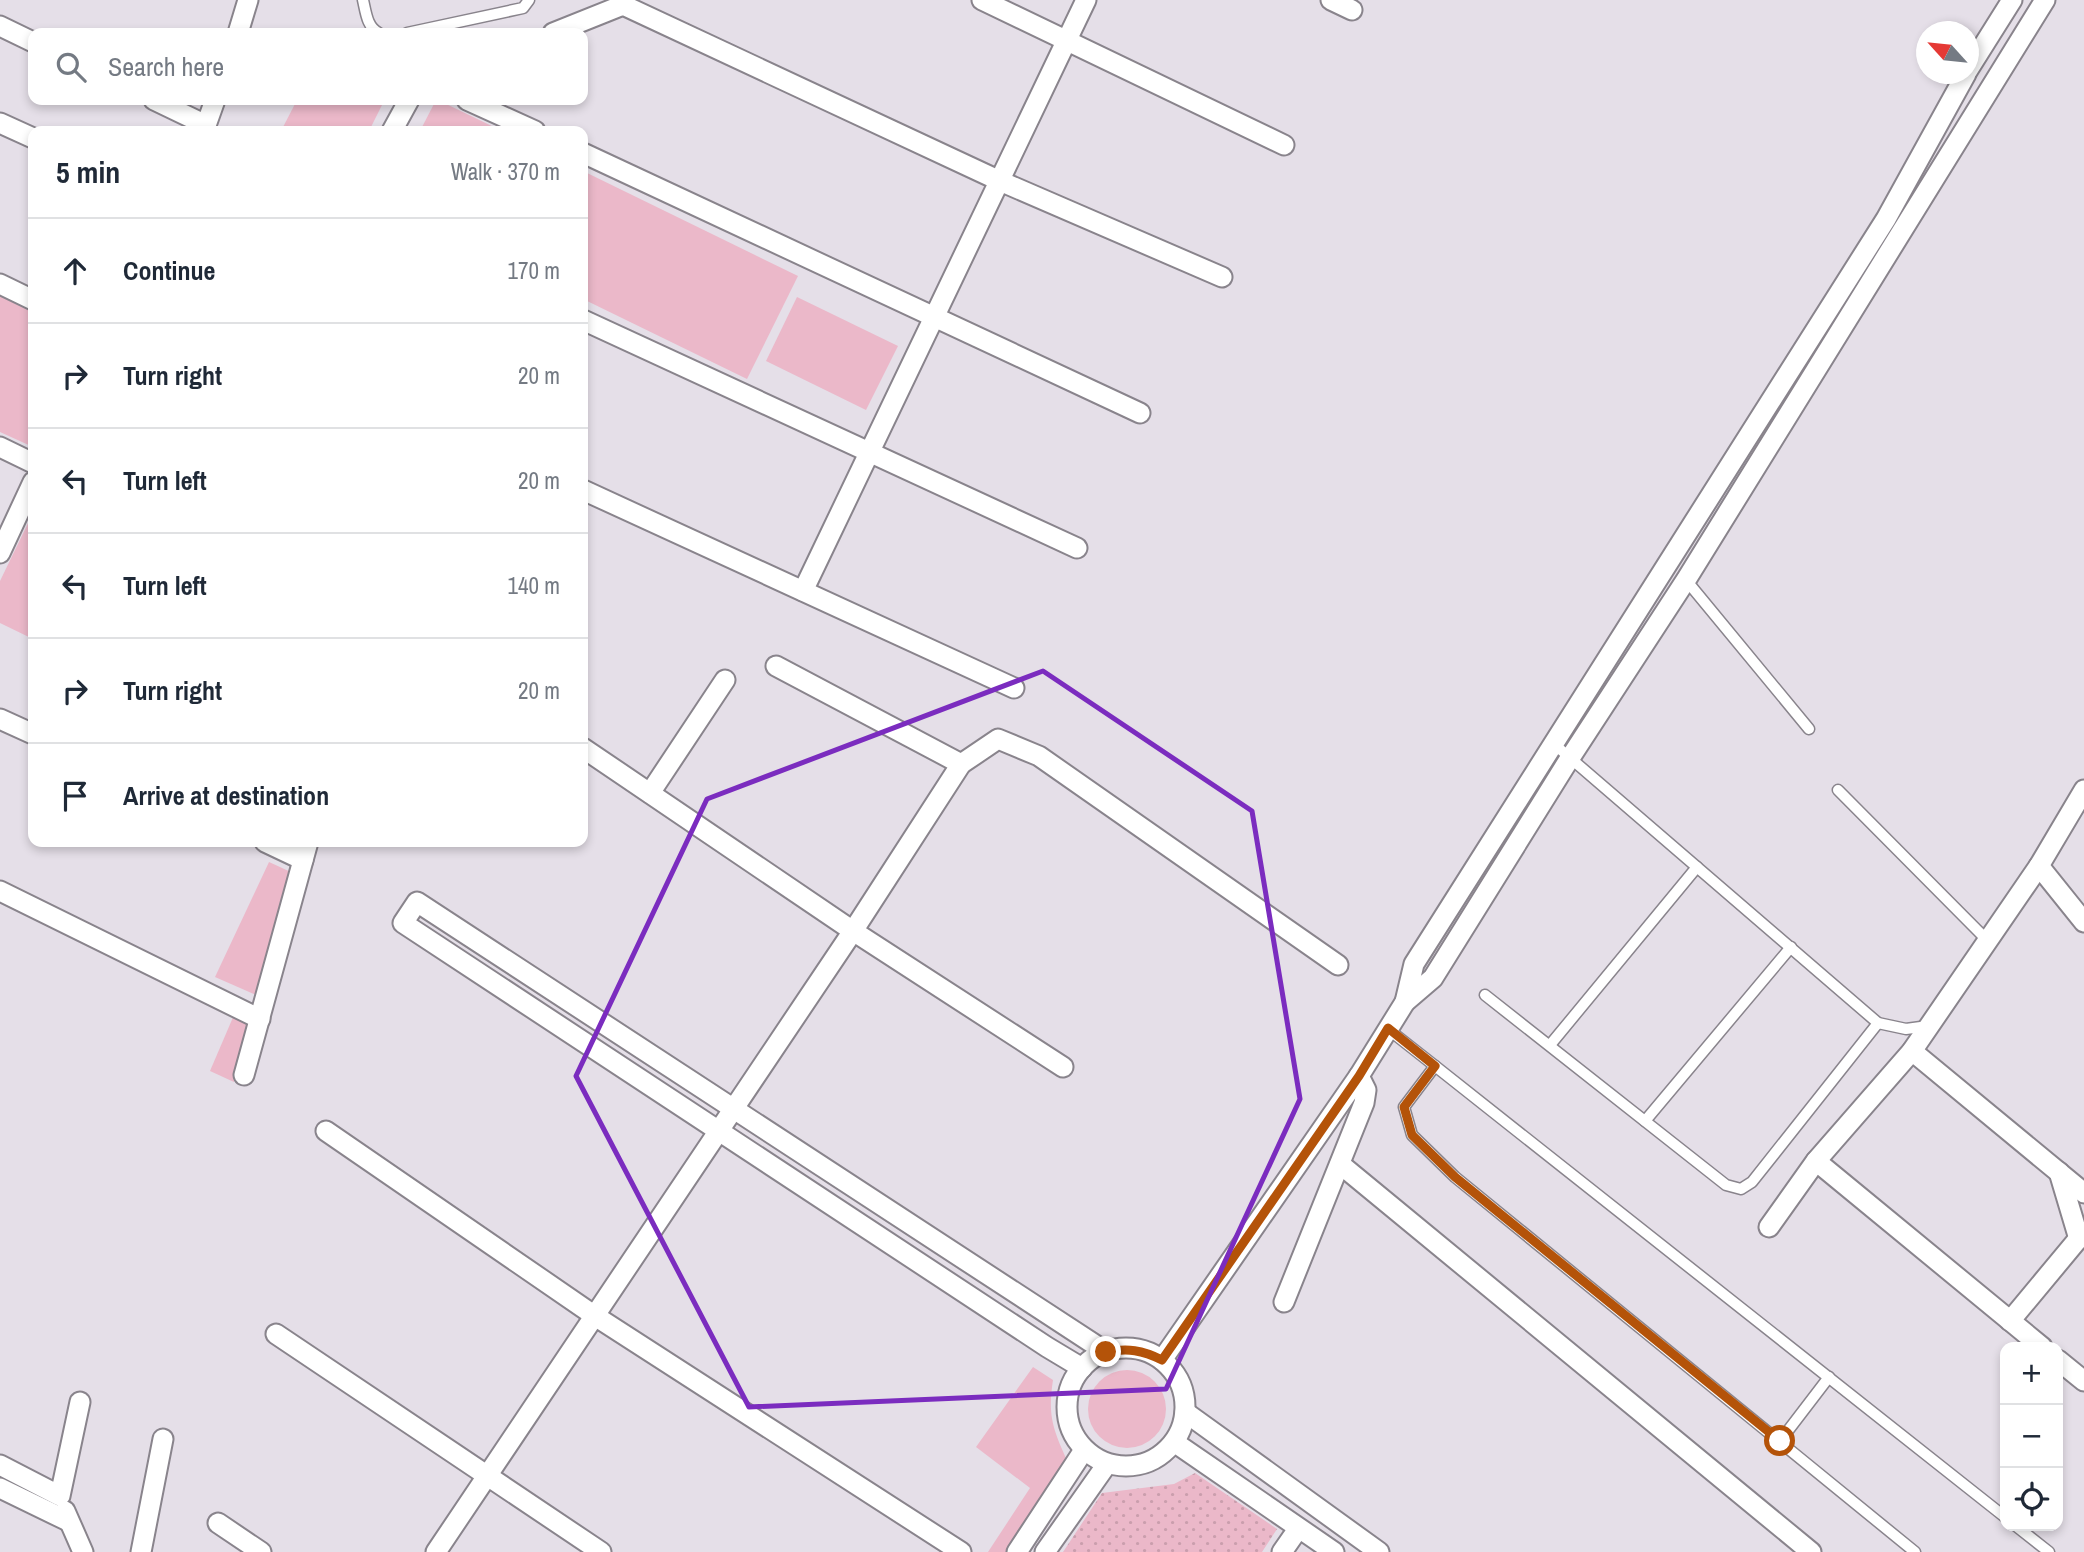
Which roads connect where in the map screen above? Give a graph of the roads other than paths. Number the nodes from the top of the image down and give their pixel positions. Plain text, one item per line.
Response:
1 (248, 0) edge
2 (363, 0) edge
3 (529, 0) edge
4 (982, 0) edge
5 (1086, 0) edge
6 (1331, 0) edge
7 (2012, 0) edge
8 (2045, 0) edge
9 (1352, 10) dead end
10 (0, 26) edge
11 (240, 28) edge
12 (372, 28) edge
13 (430, 28) edge
14 (565, 28) edge
15 (28, 40) edge
16 (1067, 40) junction
17 (1979, 53) edge
18 (1960, 84) edge
19 (1974, 84) edge
20 (1986, 96) junction
21 (162, 105) edge
22 (213, 105) edge
23 (406, 105) edge
24 (478, 105) edge
25 (0, 123) edge
26 (201, 126) edge
27 (206, 126) edge
28 (395, 126) edge
29 (524, 126) edge
30 (28, 136) edge
31 (1284, 145) dead end
32 (588, 155) edge
33 (1000, 181) junction
34 (1886, 219) junction
35 (1904, 230) junction
36 (1222, 277) dead end
37 (0, 284) edge
38 (28, 298) edge
39 (934, 316) junction
40 (588, 322) edge
41 (1140, 413) dead end
42 (0, 447) edge
43 (869, 454) junction
44 (28, 461) edge
45 (28, 492) edge
46 (588, 492) edge
47 (1077, 548) dead end
48 (0, 553) edge
49 (1686, 580) junction
50 (803, 590) junction
51 (776, 666) dead end
52 (725, 680) dead end
53 (1014, 688) dead end
54 (0, 719) edge
55 (1810, 729) dead end
56 (28, 732) edge
57 (1553, 744) junction
58 (588, 751) edge
59 (1570, 758) junction
60 (961, 764) junction
61 (1838, 790) dead end
62 (2084, 790) edge
63 (650, 793) junction
64 (287, 847) edge
65 (305, 851) edge
66 (2039, 866) junction
67 (1697, 867) junction
68 (0, 891) edge
69 (2084, 922) edge
70 (853, 931) junction
71 (1987, 940) junction
72 (1791, 947) junction
73 (1338, 965) dead end
74 (1485, 995) dead end
75 (1405, 1002) junction
76 (260, 1019) junction
77 (1878, 1023) junction
78 (1928, 1026) junction
79 (1388, 1028) junction
80 (1550, 1045) junction
81 (1912, 1051) junction
82 (1435, 1066) junction
83 (1063, 1067) dead end
84 (244, 1075) dead end
85 (1359, 1076) junction
86 (733, 1110) junction
87 (1646, 1121) junction
88 (326, 1131) dead end
89 (719, 1131) junction
90 (1816, 1161) junction
91 (1340, 1164) junction
92 (2059, 1172) junction
93 (2084, 1193) edge
94 (1769, 1227) dead end
95 (2081, 1236) edge
96 (1284, 1302) dead end
97 (595, 1316) junction
98 (2010, 1321) junction
99 (276, 1334) dead end
100 (2036, 1342) edge
101 (1106, 1352) junction
102 (1162, 1360) junction
103 (2063, 1364) edge
104 (1082, 1368) junction
105 (1829, 1377) junction
106 (2084, 1381) edge
107 (80, 1402) dead end
108 (1185, 1412) junction
109 (163, 1439) dead end
110 (1780, 1441) junction
111 (1174, 1443) junction
112 (1084, 1450) junction
113 (1107, 1464) junction
114 (0, 1465) edge
115 (486, 1476) junction
116 (0, 1488) edge
117 (60, 1496) junction
118 (2000, 1513) edge
119 (68, 1521) junction
120 (218, 1523) dead end
121 (1298, 1529) junction
122 (2022, 1531) edge
123 (83, 1552) edge
124 (141, 1552) edge
125 (261, 1552) edge
126 (436, 1552) edge
127 (601, 1552) edge
128 (961, 1552) edge
129 (1017, 1552) edge
130 (1045, 1552) edge
131 (1282, 1552) edge
132 (1334, 1552) edge
133 (1380, 1552) edge
134 (1811, 1552) edge
135 (1915, 1552) edge
136 (2049, 1552) edge

1 - 11 street
2 - 12 lane
3 - 13 lane
4 - 16 street
5 - 16 street
6 - 9 street
7 - 17 street
8 - 20 street
10 - 15 street
14 - 33 street
16 - 31 street
16 - 33 street
18 - 34 street
19 - 20 street
20 - 35 street
21 - 26 street
22 - 27 street
23 - 28 street
24 - 29 street
25 - 30 street
32 - 39 street
33 - 36 street
33 - 39 street
34 - 35 street
34 - 57 street
35 - 49 street
37 - 38 street
39 - 41 street
39 - 43 street
40 - 43 street
42 - 44 street
43 - 47 street
43 - 50 street
45 - 48 street
46 - 50 street
49 - 55 lane
49 - 59 street
50 - 53 street
51 - 60 street
52 - 63 street
54 - 56 street
57 - 59 lane
57 - 75 street
58 - 63 street
59 - 67 lane
59 - 75 street
60 - 70 street
60 - 73 street
61 - 71 lane
62 - 66 street
63 - 70 street
64 - 65 street
65 - 76 street
66 - 69 street
66 - 71 street
67 - 72 lane
67 - 80 lane
68 - 76 street
70 - 83 street
70 - 86 street
71 - 78 street
72 - 77 lane
72 - 87 lane
74 - 80 lane
75 - 79 street
76 - 84 street
77 - 78 lane
77 - 87 lane
78 - 81 street
79 - 82 lane
79 - 85 street
80 - 87 lane
81 - 90 street
81 - 92 street
82 - 105 lane
82 - 110 lane
85 - 91 street
85 - 102 street
86 - 89 street
86 - 89 street
86 - 101 street
88 - 97 street
89 - 97 street
89 - 104 street
90 - 94 street
90 - 98 street
91 - 96 street
91 - 134 street
92 - 93 street
92 - 95 street
95 - 98 street
97 - 115 street
97 - 128 street
98 - 100 street
99 - 115 street
101 - 102 street
101 - 104 street
102 - 108 street
103 - 106 street
104 - 112 street
105 - 110 lane
105 - 118 lane
107 - 117 street
108 - 111 street
108 - 133 street
109 - 124 street
110 - 135 lane
111 - 113 street
111 - 121 street
112 - 113 street
112 - 129 street
113 - 130 street
114 - 117 street
115 - 126 street
115 - 127 street
116 - 119 street
117 - 119 street
119 - 123 street
120 - 125 street
121 - 131 street
121 - 132 street
122 - 136 lane

